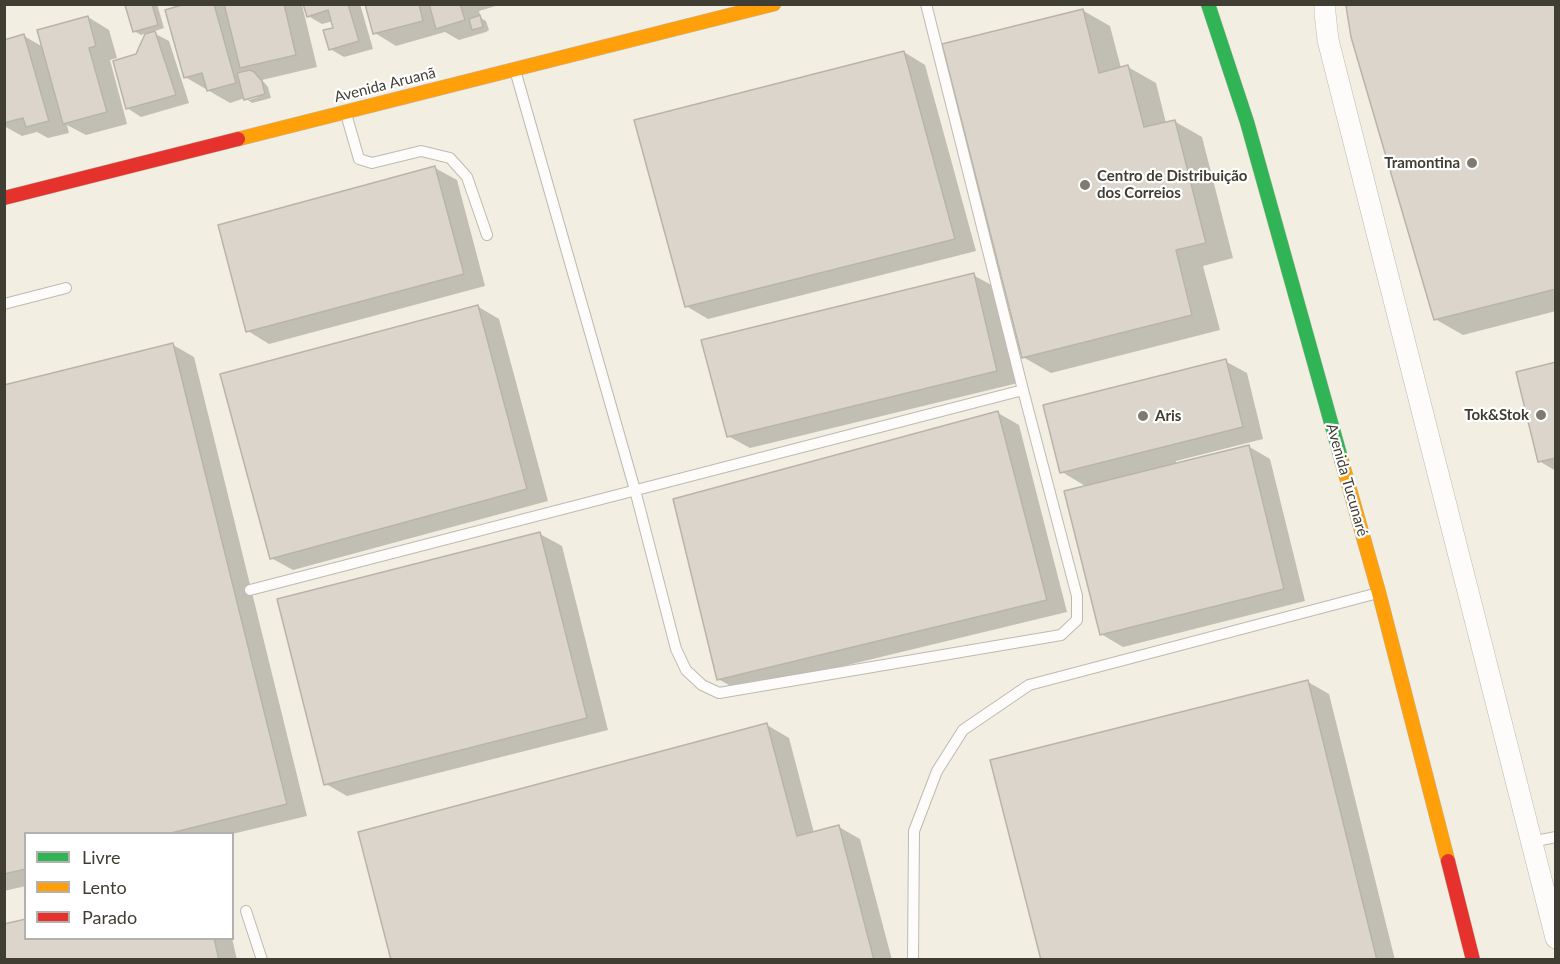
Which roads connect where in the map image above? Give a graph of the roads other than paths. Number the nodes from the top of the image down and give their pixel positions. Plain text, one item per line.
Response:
1 (774, 4) edge
2 (926, 4) edge
3 (1208, 4) edge
4 (1325, 4) edge
5 (515, 69) junction
6 (346, 112) junction
7 (4, 198) edge
8 (487, 235) dead end
9 (66, 288) dead end
10 (4, 304) edge
11 (1023, 390) junction
12 (635, 490) junction
13 (250, 590) dead end
14 (1378, 593) junction
15 (1556, 837) edge
16 (1531, 842) junction
17 (246, 911) dead end
18 (1556, 938) edge
19 (262, 960) edge
20 (913, 960) edge
21 (1473, 960) edge

1 - 5 street, Avenida Aruanã
2 - 11 lane
3 - 14 street, Avenida Tucunaré
4 - 16 street
5 - 6 street, Avenida Aruanã
5 - 12 lane
6 - 7 street, Avenida Aruanã
6 - 8 lane
9 - 10 lane
11 - 12 lane
11 - 12 lane
12 - 13 lane
14 - 20 lane
14 - 21 street, Avenida Tucunaré
15 - 16 lane
16 - 18 street
17 - 19 lane

